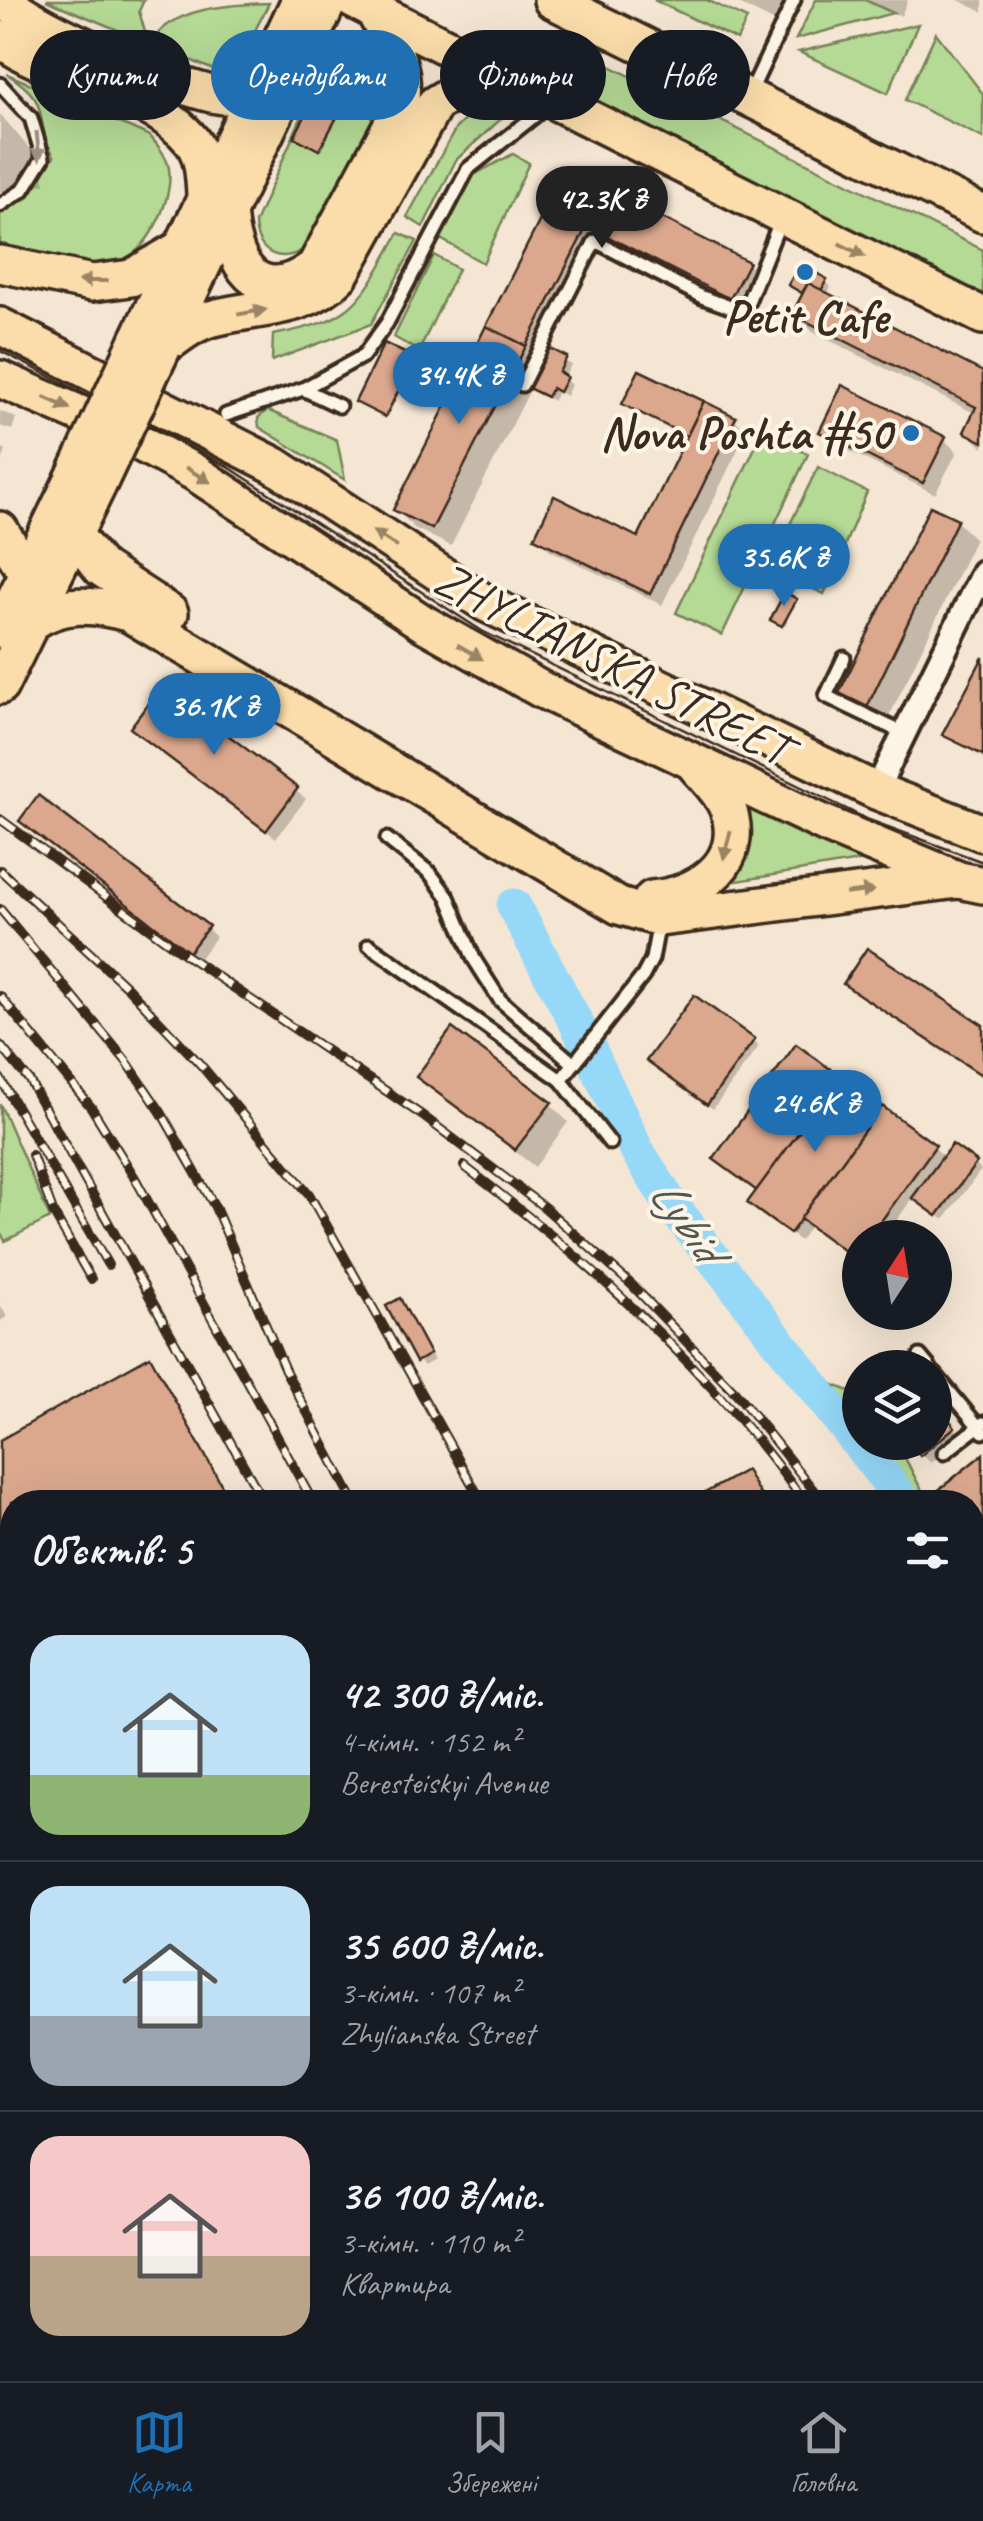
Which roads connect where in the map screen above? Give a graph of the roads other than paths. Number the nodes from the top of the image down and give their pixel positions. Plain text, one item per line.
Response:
1 (6, 0) edge
2 (300, 0) edge
3 (330, 0) edge
4 (552, 0) edge
5 (794, 0) edge
6 (376, 4) edge
7 (294, 30) edge
8 (305, 30) edge
9 (626, 37) edge
10 (0, 39) edge
11 (440, 39) edge
12 (0, 84) edge
13 (211, 93) edge
14 (750, 93) edge
15 (750, 98) edge
16 (440, 101) edge
17 (245, 120) edge
18 (255, 120) edge
19 (530, 120) edge
20 (592, 120) edge
21 (216, 200) junction
22 (0, 205) edge
23 (983, 214) edge
24 (783, 215) junction
25 (180, 249) junction
26 (0, 264) edge
27 (983, 316) edge
28 (0, 326) edge
29 (150, 343) junction
30 (0, 380) edge
31 (522, 385) dead end
32 (302, 389) junction
33 (338, 406) dead end
34 (226, 416) dead end
35 (87, 479) junction
36 (0, 530) edge
37 (74, 536) junction
38 (983, 572) edge
39 (28, 576) junction
40 (16, 626) edge
41 (844, 658) dead end
42 (0, 686) edge
43 (906, 734) junction
44 (692, 761) junction
45 (876, 791) junction
46 (982, 831) edge
47 (387, 839) dead end
48 (971, 883) edge
49 (660, 918) junction
50 (369, 946) dead end
51 (578, 1059) junction
52 (561, 1080) junction
53 (610, 1143) dead end
54 (952, 1394) edge
55 (981, 1427) edge
56 (952, 1447) edge

1 - 13 main road
2 - 7 main road
3 - 8 main road
4 - 9 main road
5 - 14 lane
6 - 11 main road
6 - 21 main road
10 - 21 main road
12 -> 22 lane
15 - 23 main road
29 -> 16 main road
17 - 21 main road
18 - 21 main road
19 - 32 lane
20 - 24 main road
21 - 25 main road
21 - 29 main road
24 -> 27 main road
24 - 31 lane
25 -> 26 main road
25 - 29 main road
45 -> 28 main road, ZHYLIANSKA STREET
29 - 35 main road, bridge
30 -> 44 main road, ZHYLIANSKA STREET
32 - 33 lane
32 - 34 lane
35 - 37 main road
35 - 39 main road
36 - 39 main road
37 - 40 main road
44 -> 37 main road
38 - 43 street
39 - 40 main road
40 - 42 main road
40 - 49 main road
41 - 43 lane
43 - 45 street
44 - 48 main road, ZHYLIANSKA STREET
45 - 46 main road, ZHYLIANSKA STREET
47 - 51 lane
49 -> 48 main road
49 - 51 lane
50 - 52 lane
51 - 52 lane
52 - 53 lane
54 - 55 lane
55 - 56 lane

